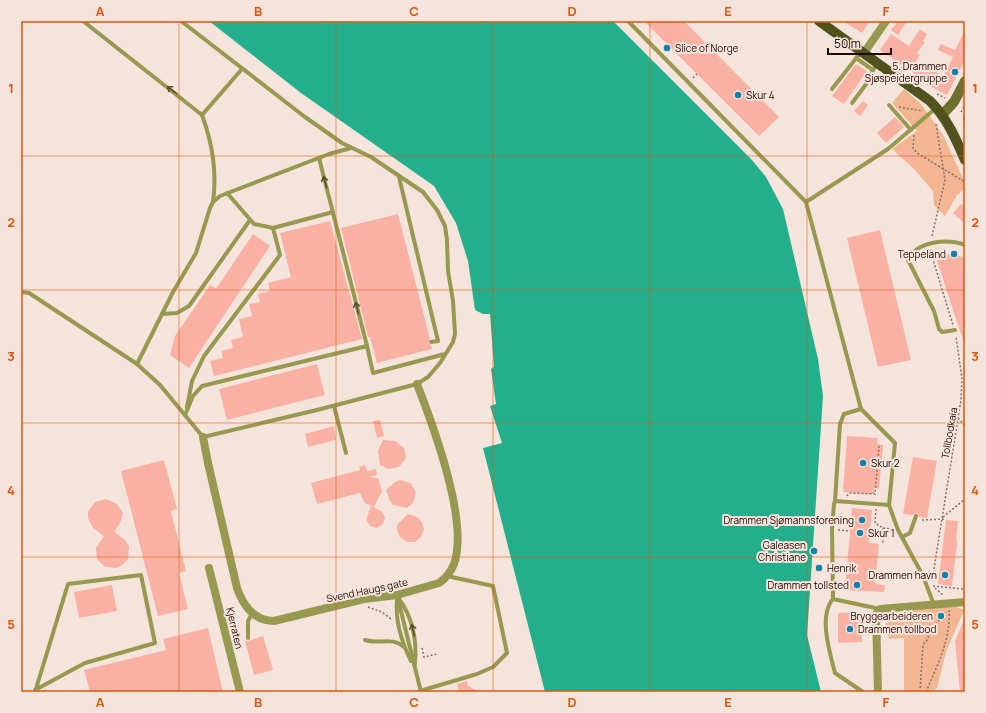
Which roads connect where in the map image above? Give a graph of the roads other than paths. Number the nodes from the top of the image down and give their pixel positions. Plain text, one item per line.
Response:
1 (83, 21) edge
2 (181, 21) edge
3 (628, 21) edge
4 (819, 21) edge
5 (886, 21) edge
6 (860, 54) junction
7 (875, 66) junction
8 (242, 69) junction
9 (964, 84) edge
10 (832, 89) dead end
11 (852, 104) dead end
12 (889, 105) road end
13 (937, 112) junction
14 (202, 115) junction
15 (965, 116) edge
16 (965, 120) edge
17 (912, 129) junction
18 (351, 148) junction
19 (319, 158) junction
20 (965, 160) edge
21 (399, 177) junction
22 (227, 193) junction
23 (213, 202) junction
24 (806, 202) junction
25 (333, 212) junction
26 (250, 220) junction
27 (273, 228) junction
28 (965, 245) edge
29 (21, 292) edge
30 (162, 314) junction
31 (955, 330) road end
32 (431, 342) dead end
33 (367, 346) junction
34 (445, 354) junction
35 (137, 364) junction
36 (417, 384) junction
37 (334, 406) junction
38 (861, 408) junction
39 (185, 415) junction
40 (203, 437) junction
41 (346, 453) dead end
42 (835, 500) junction
43 (889, 505) junction
44 (916, 516) dead end
45 (902, 537) junction
46 (209, 568) dead end
47 (447, 576) junction
48 (397, 596) junction
49 (833, 599) junction
50 (965, 602) edge
51 (934, 605) junction
52 (880, 609) junction
53 (252, 614) junction
54 (248, 638) dead end
55 (365, 640) dead end
56 (404, 646) junction
57 (411, 651) junction
58 (415, 668) junction
59 (35, 691) edge
60 (421, 691) edge
61 (240, 692) edge
62 (863, 692) edge
63 (878, 692) edge

14 -> 1 lane
2 - 8 lane
3 - 24 lane
4 - 6 main road
5 - 6 street
6 - 7 main road
6 - 10 lane
7 - 11 lane
7 - 13 main road
8 - 14 lane
8 - 18 lane
9 - 13 main road
12 - 17 lane
13 - 17 lane
13 - 20 main road
14 - 23 lane
15 - 16 lane
17 - 24 lane
18 - 19 lane
18 - 21 lane
19 - 22 lane
25 -> 19 lane
21 - 32 lane
21 - 34 lane
22 - 23 lane
22 - 26 lane
23 - 30 lane
24 - 38 lane
25 - 27 lane
33 -> 25 lane
26 - 27 lane
26 - 30 lane
27 - 39 lane
28 - 31 lane
29 - 35 lane
30 - 35 lane
33 - 34 lane
33 - 39 lane
34 - 36 lane
35 - 39 lane
36 - 37 lane
36 - 47 street
37 - 40 lane
37 - 41 lane
38 - 42 lane
38 - 43 lane
39 - 40 lane
40 - 53 street
42 - 43 lane
42 - 49 lane
43 - 45 lane
44 - 45 lane
45 - 51 lane
46 - 61 street, Kjerraten
47 - 48 street, Svend Haugs gate
47 - 60 lane
48 - 53 street, Svend Haugs gate
48 - 56 lane
48 - 57 lane
58 -> 48 lane
49 - 52 lane
49 - 62 lane
50 - 51 street
51 - 52 street
52 - 63 street
53 - 54 lane
55 - 56 lane
56 - 57 lane
56 - 58 lane
57 - 58 lane
58 - 60 lane
59 - 59 lane

